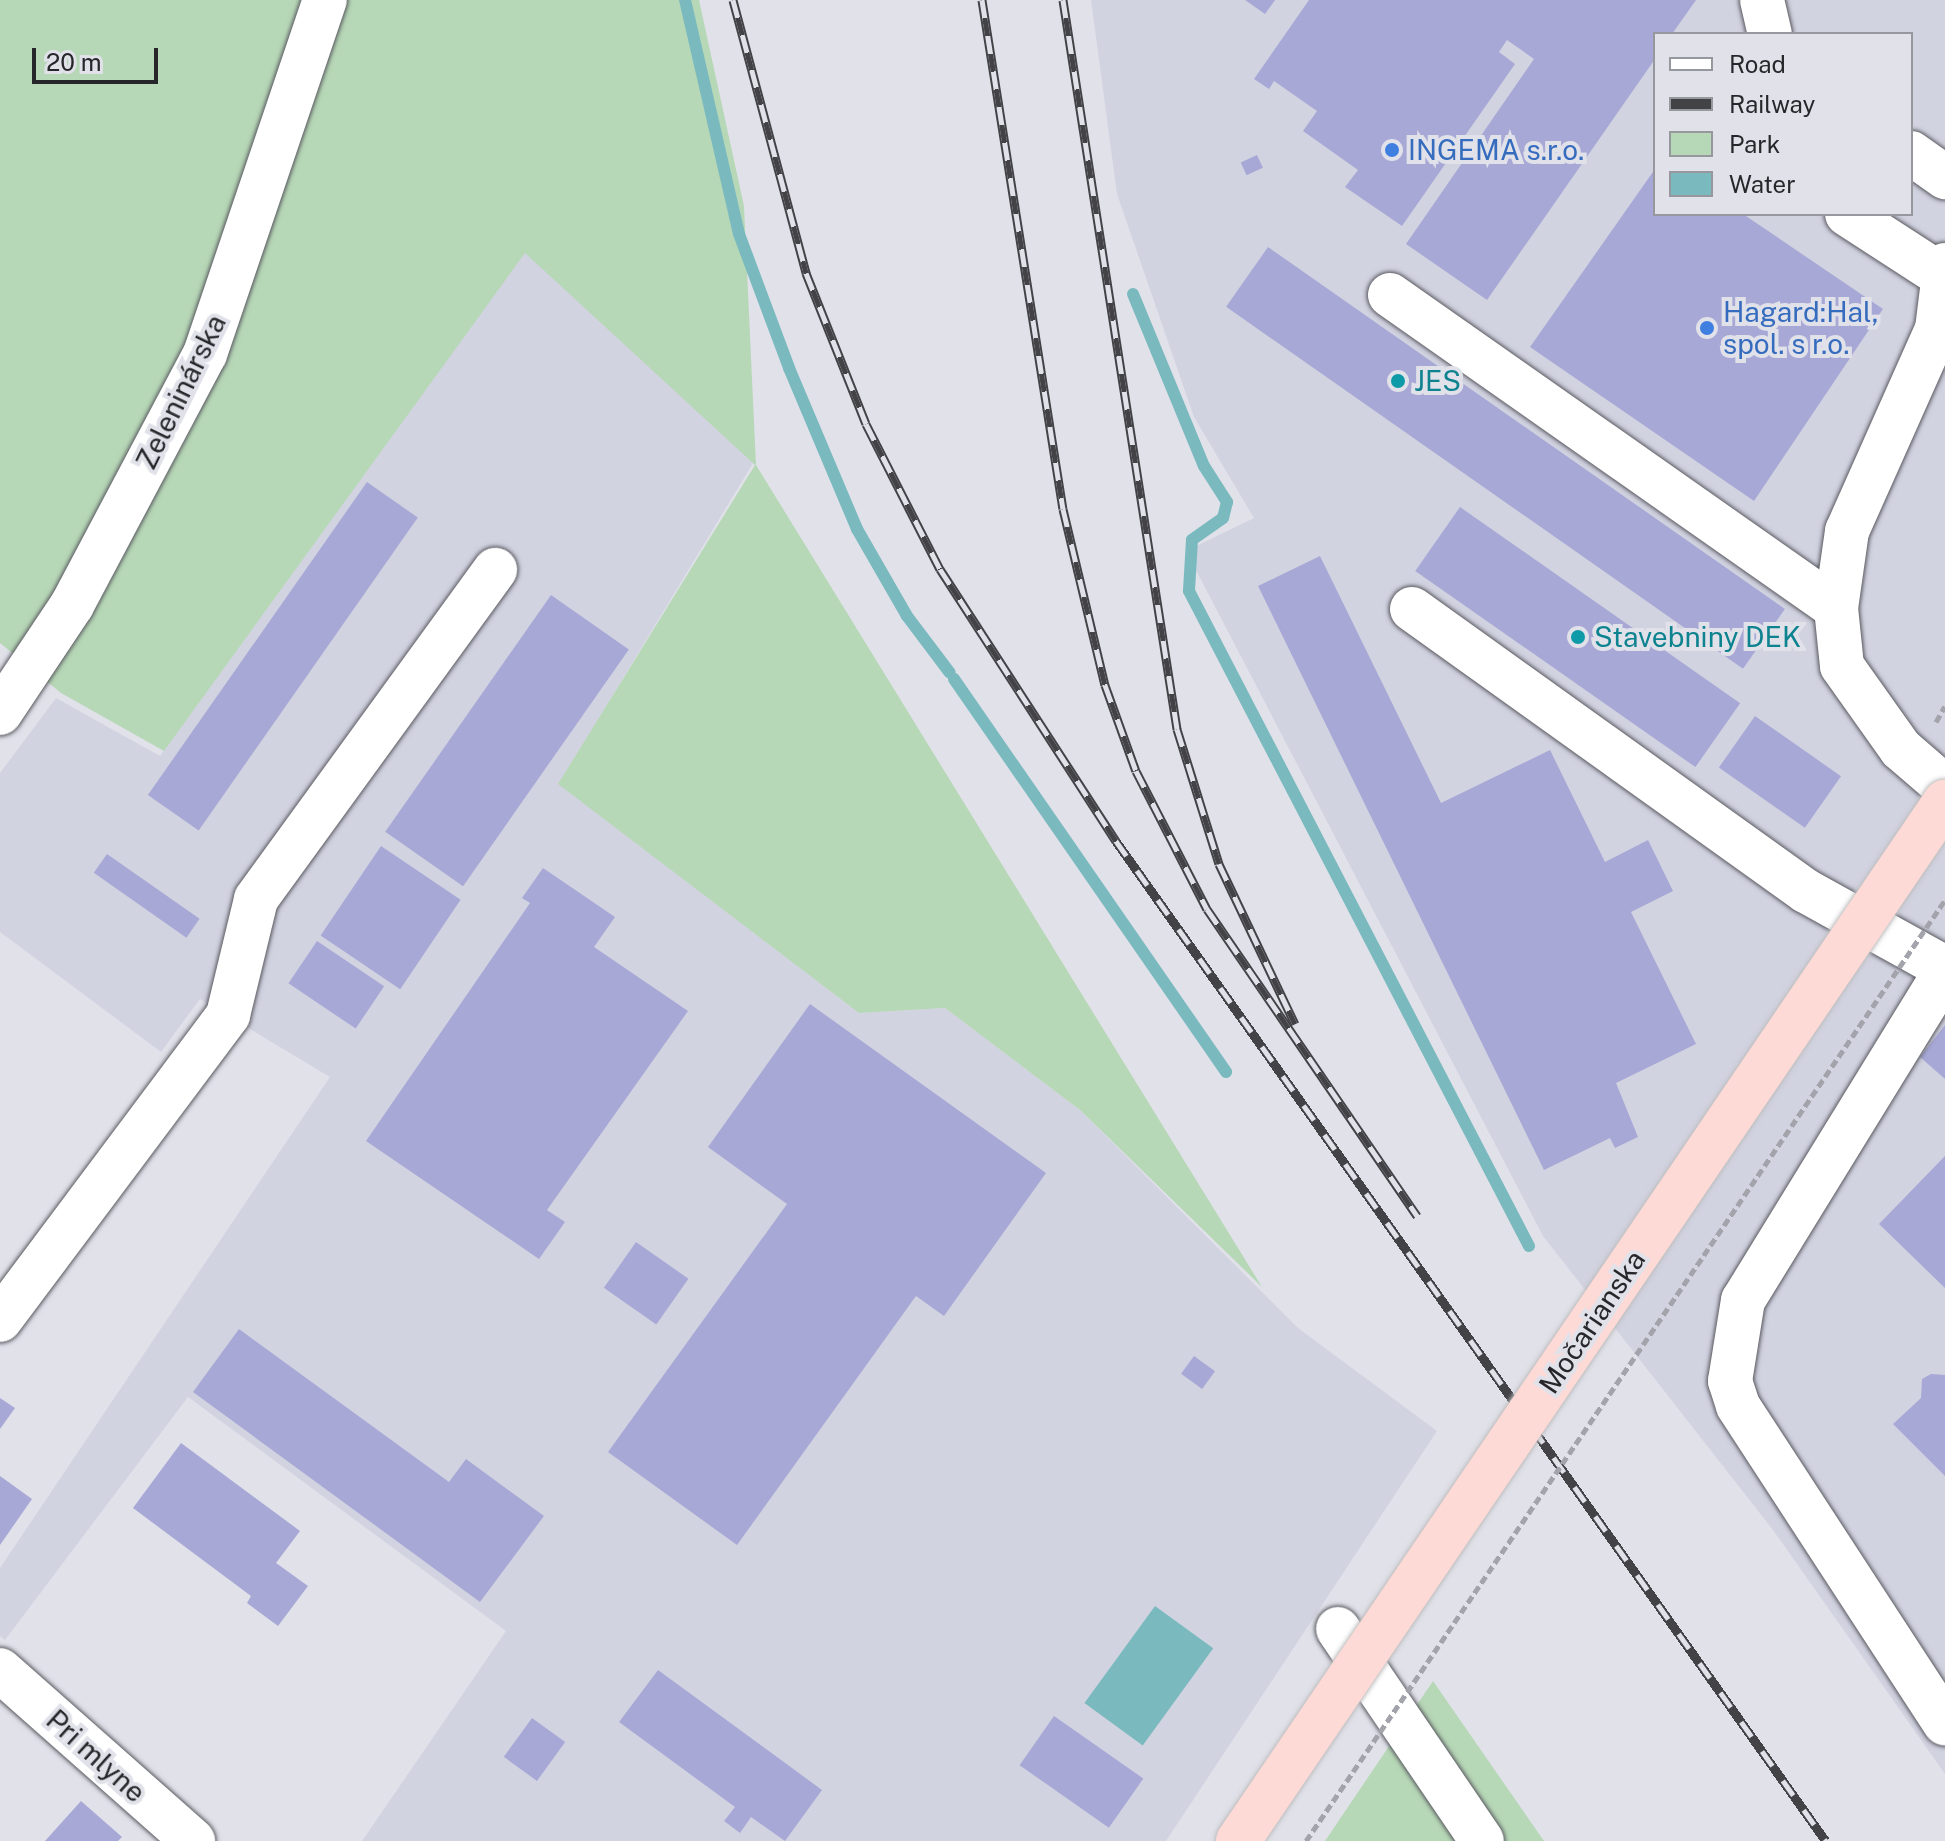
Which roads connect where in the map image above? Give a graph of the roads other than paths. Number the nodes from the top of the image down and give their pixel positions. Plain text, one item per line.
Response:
1 (325, 0) edge
2 (1762, 0) edge
3 (1770, 32) edge
4 (1913, 154) edge
5 (1945, 177) edge
6 (1850, 216) edge
7 (1944, 271) edge
8 (1390, 295) dead end
9 (495, 570) dead end
10 (1836, 608) junction
11 (1412, 609) dead end
12 (0, 713) edge
13 (1945, 787) edge
14 (1945, 802) edge
15 (1945, 970) edge
16 (0, 1320) edge
17 (1338, 1629) dead end
18 (0, 1670) edge
19 (1945, 1724) edge
20 (193, 1841) edge
21 (1238, 1841) edge
22 (1482, 1841) edge

1 - 12 street, Zeleninárska
2 - 3 street
4 - 5 street
6 - 7 street
7 - 10 street
8 - 10 street
9 - 16 street
10 - 13 street
11 - 15 street
14 - 21 main road, Močarianska, bridge
15 - 19 street
17 - 22 street
18 - 20 street, Pri mlyne

